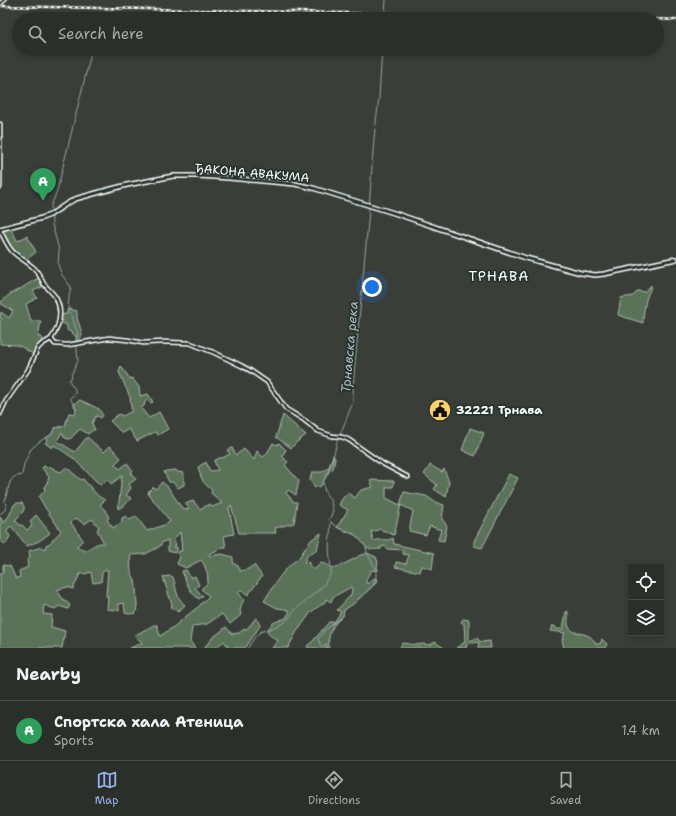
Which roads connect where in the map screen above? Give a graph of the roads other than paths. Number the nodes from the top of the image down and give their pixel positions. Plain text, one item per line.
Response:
1 (4, 0) edge
2 (0, 4) edge
3 (0, 124) edge
4 (0, 187) edge
5 (0, 230) edge
6 (676, 259) edge
7 (51, 339) junction
8 (0, 414) edge
9 (408, 477) dead end

1 - 2 street
3 - 4 street
5 - 6 main road, ЂАКОНА АВАКУМА
5 - 7 street
7 - 8 street
7 - 9 street

